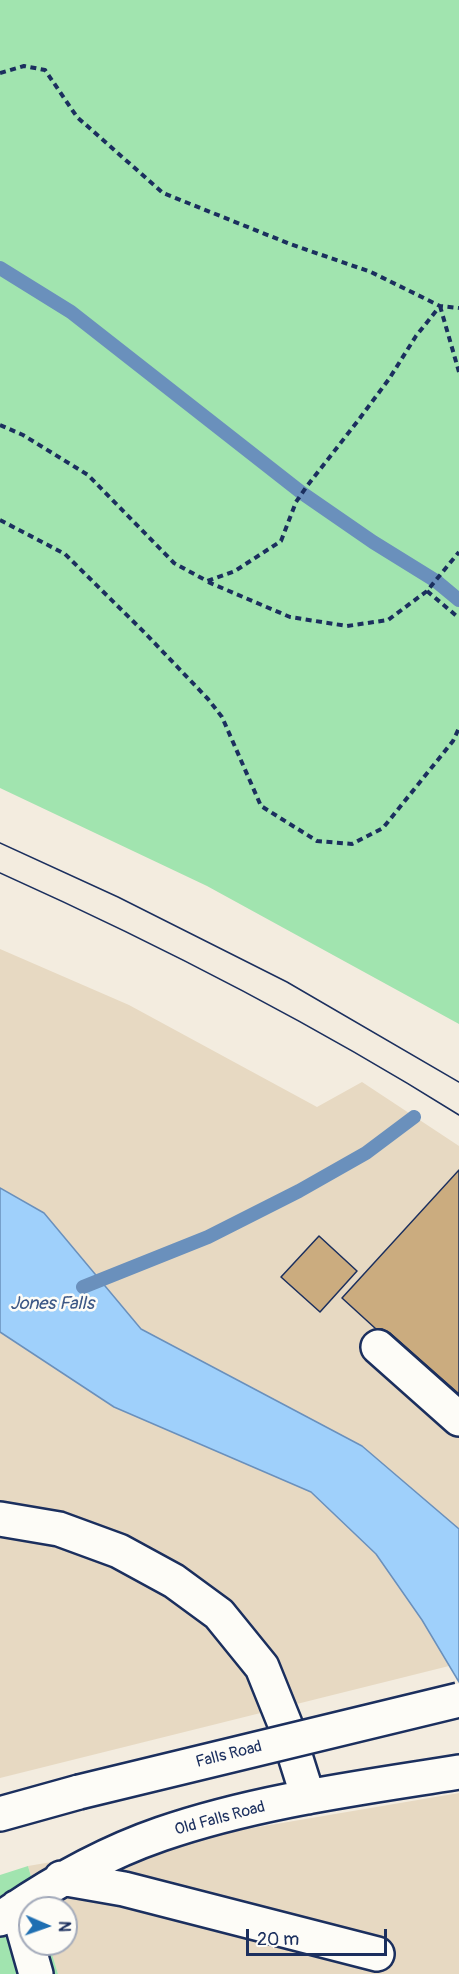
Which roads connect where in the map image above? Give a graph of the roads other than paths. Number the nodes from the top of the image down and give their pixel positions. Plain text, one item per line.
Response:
1 (378, 1347) dead end
2 (459, 1419) edge
3 (0, 1519) edge
4 (459, 1700) edge
5 (459, 1772) edge
6 (308, 1797) junction
7 (0, 1814) edge
8 (61, 1878) junction
9 (8, 1913) edge
10 (377, 1954) dead end
11 (36, 1974) edge

1 - 2 street
3 - 6 street
4 - 7 street, Falls Road, bridge
5 - 6 street, Old Falls Road
6 - 8 street, Old Falls Road
8 - 9 street, Old Falls Road
8 - 10 street
9 - 11 street

